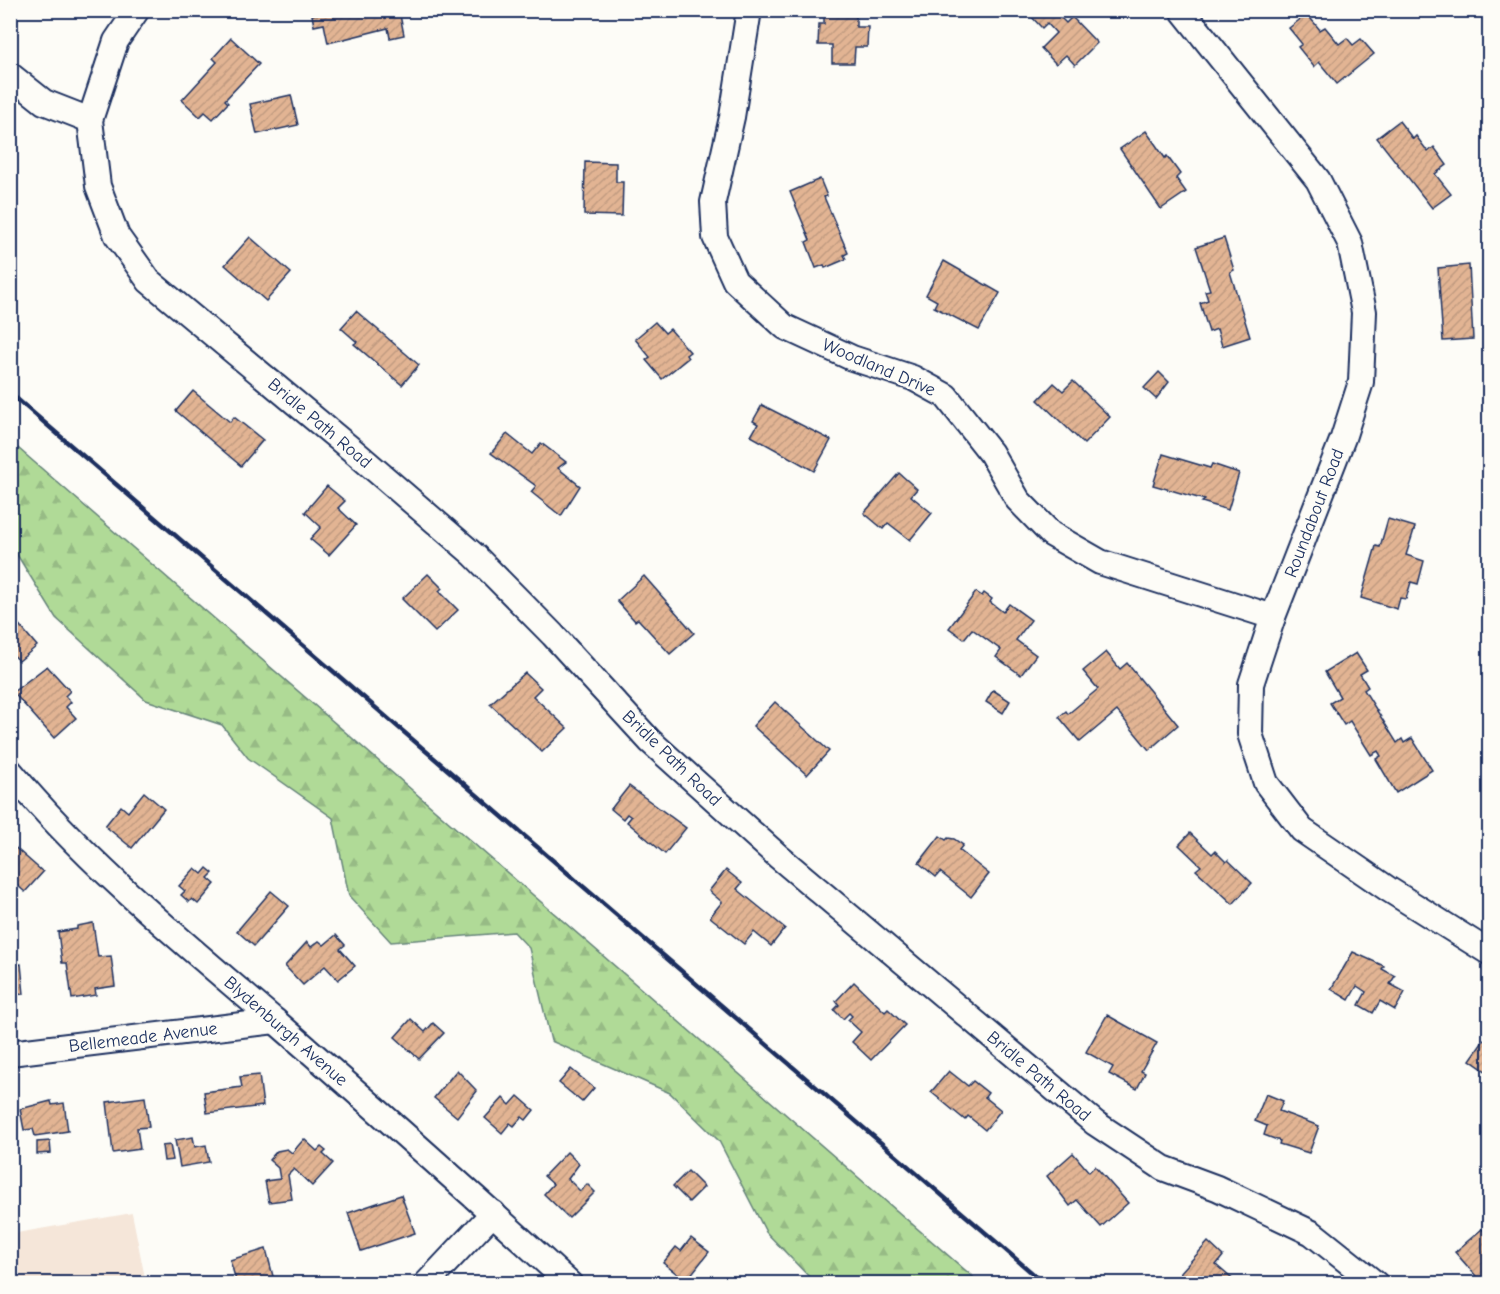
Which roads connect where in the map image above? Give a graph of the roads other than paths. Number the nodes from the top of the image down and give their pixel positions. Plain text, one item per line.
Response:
1 (137, 10) edge
2 (749, 10) edge
3 (1182, 10) edge
4 (10, 75) edge
5 (90, 120) junction
6 (1273, 617) junction
7 (10, 771) edge
8 (1490, 953) edge
9 (275, 1021) junction
10 (10, 1053) edge
11 (493, 1214) junction
12 (426, 1284) edge
13 (570, 1284) edge
14 (1376, 1284) edge

1 - 5 street
2 - 6 street, Woodland Drive
3 - 6 street, Roundabout Road
4 - 5 street
5 - 14 street, Bridle Path Road
6 - 8 street, Roundabout Road
7 - 9 street, Blydenburgh Avenue
9 - 10 street, Bellemeade Avenue
9 - 11 street, Blydenburgh Avenue
11 - 12 street
11 - 13 street, Blydenburgh Avenue

